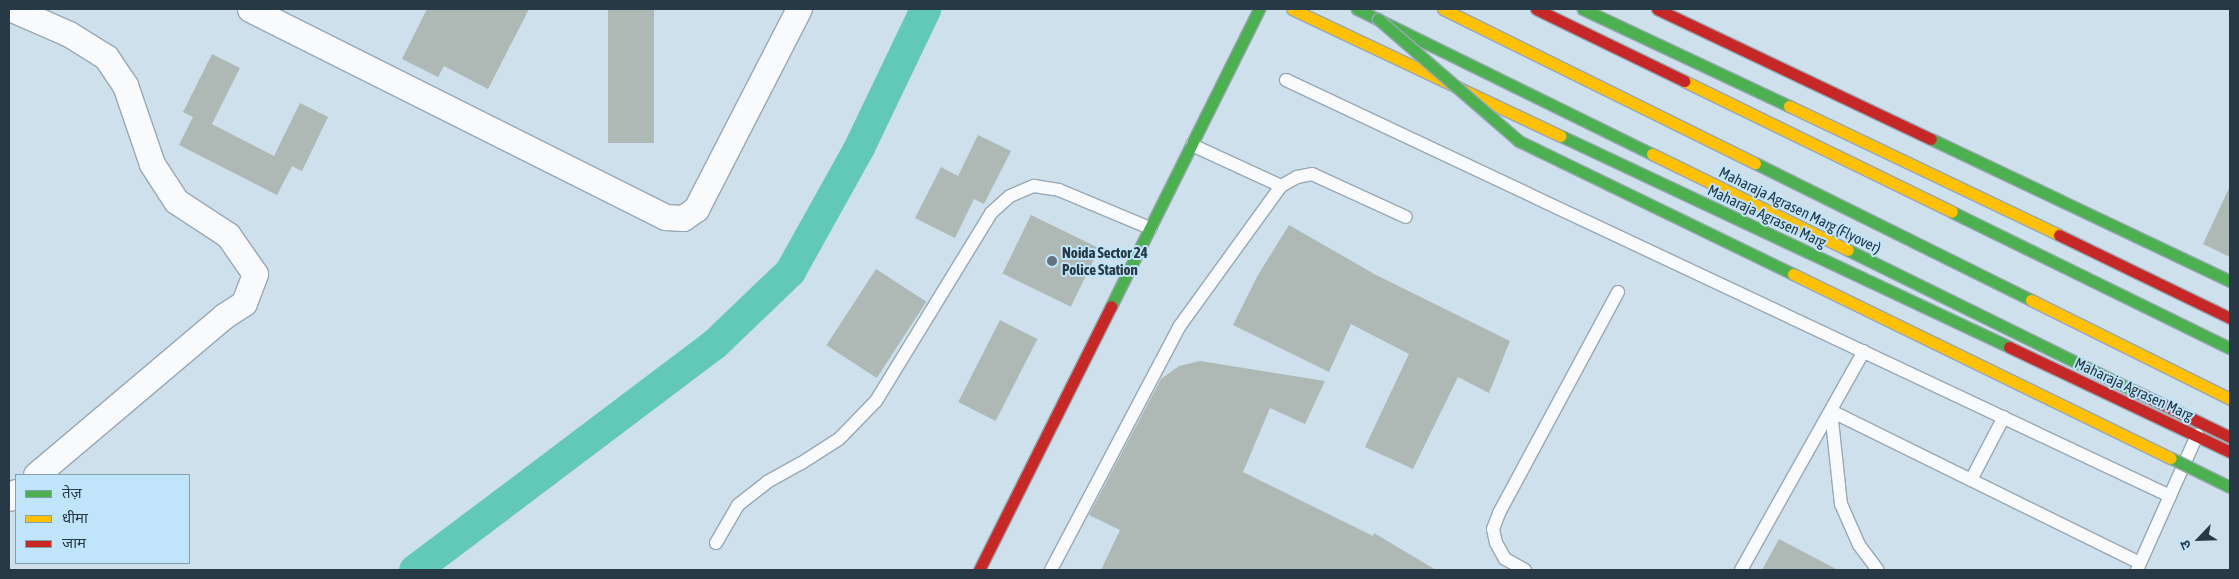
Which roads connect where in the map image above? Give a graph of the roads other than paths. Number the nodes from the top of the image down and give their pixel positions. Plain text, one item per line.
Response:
1 (12, 9) edge
2 (250, 9) edge
3 (800, 9) edge
4 (1259, 9) edge
5 (1292, 9) edge
6 (1357, 9) edge
7 (1443, 9) edge
8 (1536, 9) edge
9 (1583, 9) edge
10 (1602, 9) edge
11 (1657, 9) edge
12 (1378, 19) junction
13 (1590, 35) junction
14 (1286, 80) dead end
15 (1192, 145) junction
16 (1281, 186) junction
17 (1406, 217) dead end
18 (1150, 228) junction
19 (2230, 280) edge
20 (1618, 292) dead end
21 (2230, 318) edge
22 (2230, 348) edge
23 (1864, 351) junction
24 (2230, 399) edge
25 (1831, 411) junction
26 (2004, 417) junction
27 (2197, 435) junction
28 (2230, 438) edge
29 (2230, 452) edge
30 (37, 474) edge
31 (1971, 480) junction
32 (2230, 486) edge
33 (2170, 496) junction
34 (716, 543) dead end
35 (2138, 566) edge
36 (979, 570) edge
37 (1051, 570) edge
38 (1525, 570) edge
39 (1741, 570) edge
40 (1878, 570) edge
41 (2128, 570) edge

1 - 30 street
2 - 3 street
4 - 15 main road
5 - 27 main road, Maharaja Agrasen Marg
6 - 12 main road, Maharaja Agrasen Marg (Flyover)
7 - 24 main road, Maharaja Agrasen Marg (Flyover)
8 - 13 main road
9 - 21 main road, bridge
10 - 13 street
11 - 19 main road
12 - 28 main road, Maharaja Agrasen Marg (Flyover), bridge
12 - 32 main road, bridge
13 - 22 main road
14 - 23 lane
15 - 16 lane
15 - 18 main road
16 - 17 lane
16 - 37 lane
18 - 34 lane
18 - 36 main road
20 - 38 lane
23 - 25 lane
23 - 26 lane
25 - 31 lane
25 - 39 lane
25 - 40 lane
26 - 31 lane
26 - 33 lane
27 - 29 main road, Maharaja Agrasen Marg
27 - 33 lane
31 - 35 lane
33 - 35 lane
35 - 41 lane

